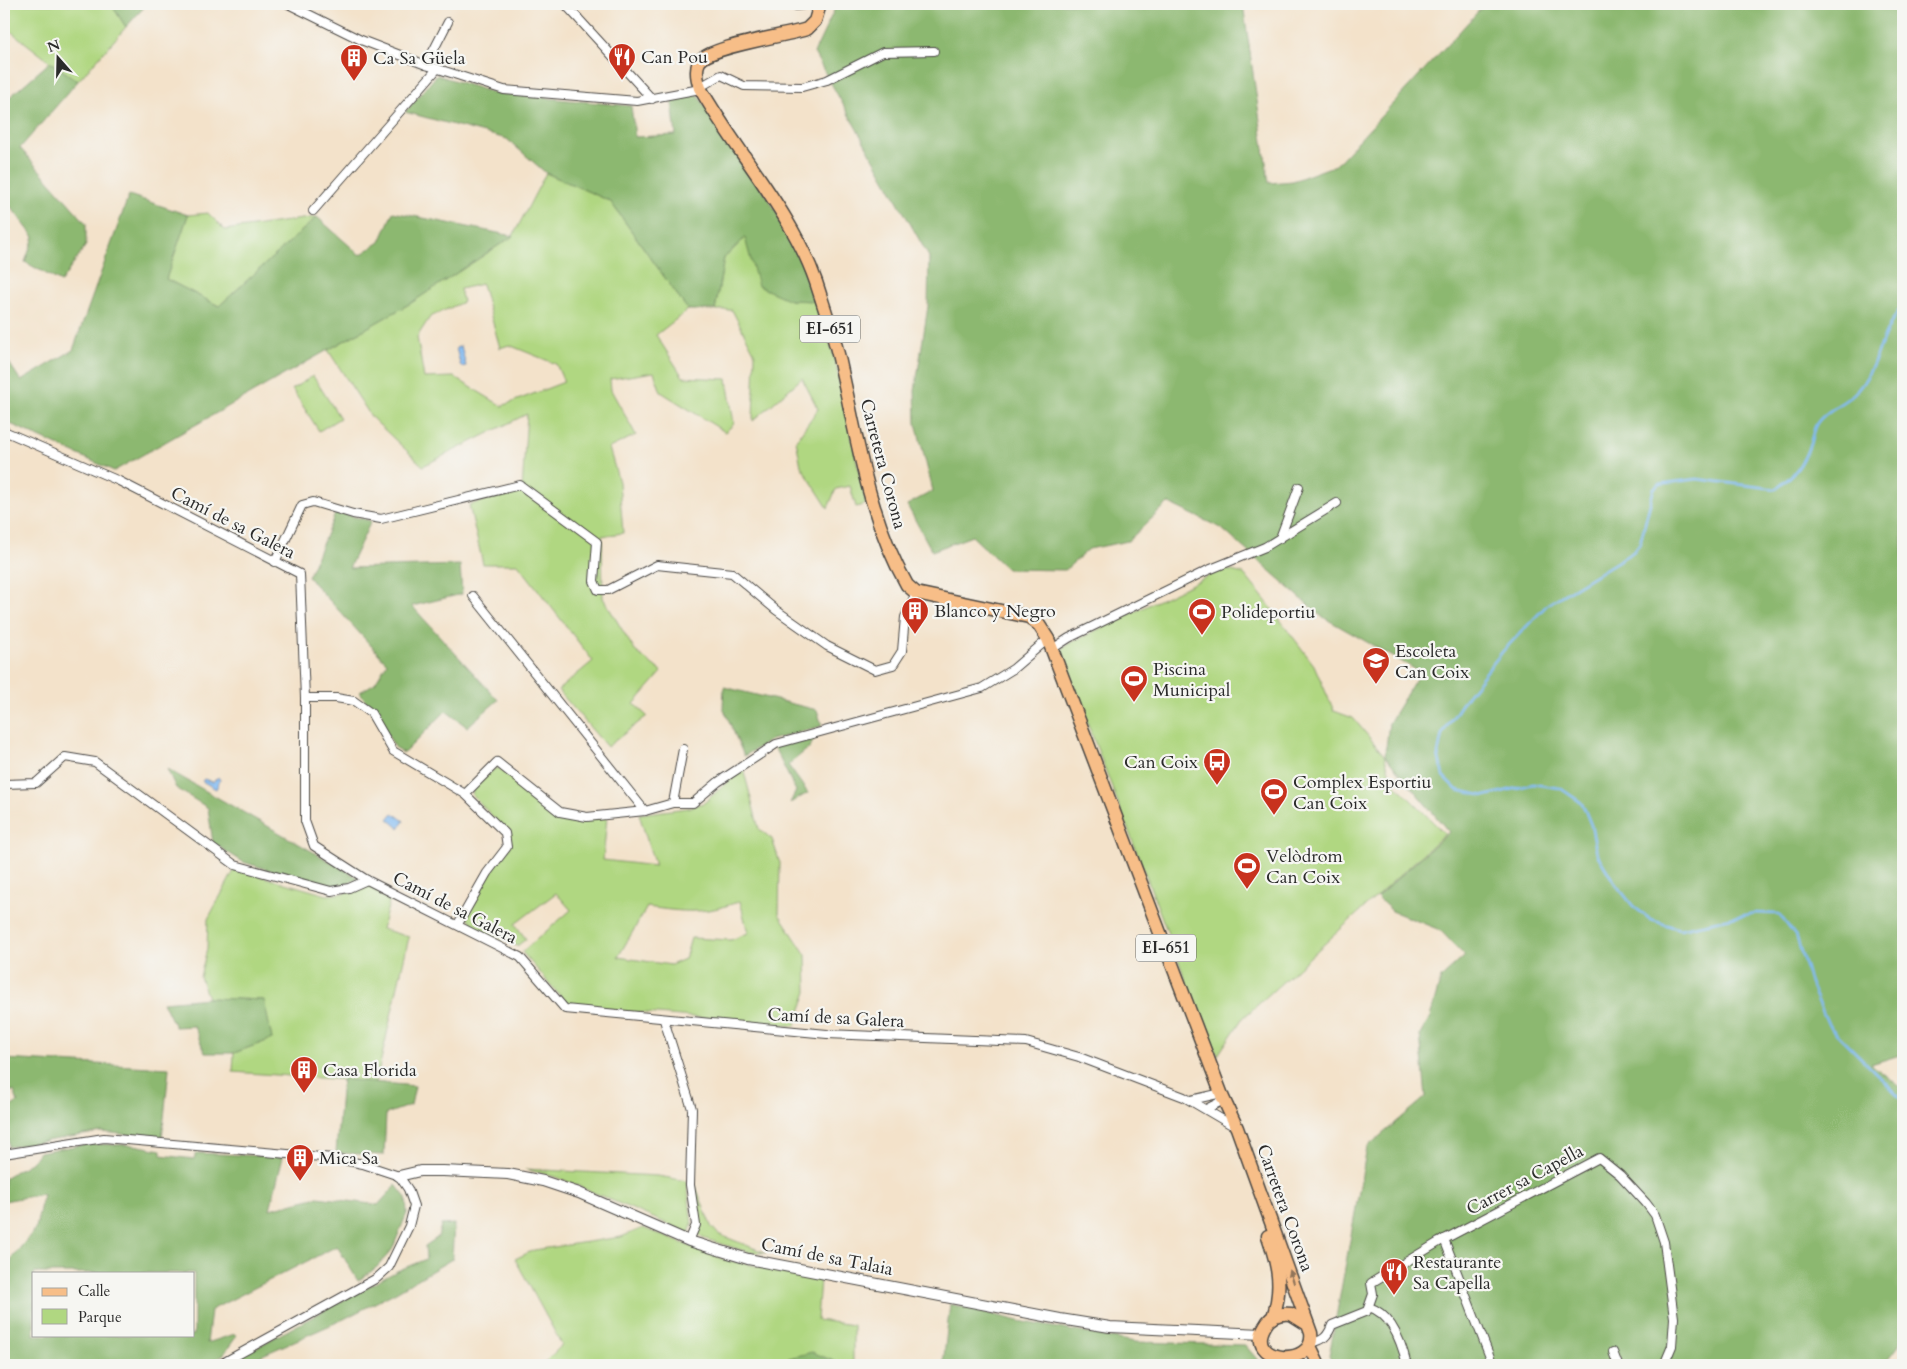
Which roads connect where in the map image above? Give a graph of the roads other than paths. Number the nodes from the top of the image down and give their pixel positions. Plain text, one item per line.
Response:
1 (288, 4) edge
2 (565, 4) edge
3 (794, 4) edge
4 (813, 4) edge
5 (820, 4) edge
6 (448, 22) dead end
7 (934, 51) dead end
8 (426, 65) junction
9 (437, 69) junction
10 (700, 88) junction
11 (652, 99) junction
12 (313, 211) dead end
13 (4, 432) edge
14 (1300, 487) dead end
15 (1337, 503) dead end
16 (1280, 538) junction
17 (275, 562) junction
18 (916, 593) junction
19 (472, 596) dead end
20 (1050, 644) junction
21 (305, 698) junction
22 (682, 749) dead end
23 (4, 784) edge
24 (465, 794) junction
25 (672, 803) junction
26 (645, 811) junction
27 (367, 880) junction
28 (458, 924) junction
29 (664, 1020) junction
30 (1224, 1099) junction
31 (1191, 1100) junction
32 (1206, 1109) junction
33 (1230, 1124) junction
34 (4, 1154) edge
35 (399, 1176) junction
36 (1444, 1239) junction
37 (689, 1240) junction
38 (1369, 1307) junction
39 (1273, 1317) junction
40 (1307, 1324) junction
41 (1262, 1334) junction
42 (1311, 1345) junction
43 (1613, 1352) dead end
44 (1280, 1364) edge
45 (219, 1365) edge
46 (1319, 1365) edge
47 (1407, 1365) edge
48 (1493, 1365) edge
49 (1618, 1365) edge
50 (1664, 1365) edge

1 - 8 street
2 - 11 street
3 - 4 street
5 - 10 main road
6 - 8 street
7 - 10 street
8 - 9 street
9 - 11 street
9 - 12 street
10 - 11 street
10 - 18 main road, Carretera Corona / EI-651
13 - 17 street, Camí de sa Galera
14 - 16 street
15 - 16 street
16 - 20 street
17 - 18 street
17 - 21 street, Camí de sa Galera
18 - 20 main road, Carretera Corona / EI-651
19 - 26 street
20 - 25 street
20 - 30 main road, Carretera Corona / EI-651
21 - 24 street
21 - 27 street, Camí de sa Galera
22 - 25 street
23 - 27 street
24 - 26 street
24 - 28 street
25 - 26 street
27 - 28 street, Camí de sa Galera
28 - 29 street, Camí de sa Galera
29 - 31 street, Camí de sa Galera
29 - 37 street
30 - 31 street
30 - 32 street
30 - 33 main road, Carretera Corona / EI-651
40 -> 30 main road, Carretera Corona / EI-651
31 - 32 street, Camí de sa Galera
32 - 33 street, Camí de sa Galera
33 - 39 main road, Carretera Corona / EI-651
34 - 35 street
35 - 37 street, Camí de sa Talaia
35 - 45 street
36 - 38 street, Carrer sa Capella
36 - 48 street
36 - 50 street, Carrer sa Capella
37 - 41 street, Camí de sa Talaia
38 - 42 street
38 - 47 street
39 - 40 main road
39 - 41 main road, EI-651
40 - 42 main road, EI-651
41 - 44 main road
42 - 44 main road
42 - 46 main road, EI-651
43 - 49 street

